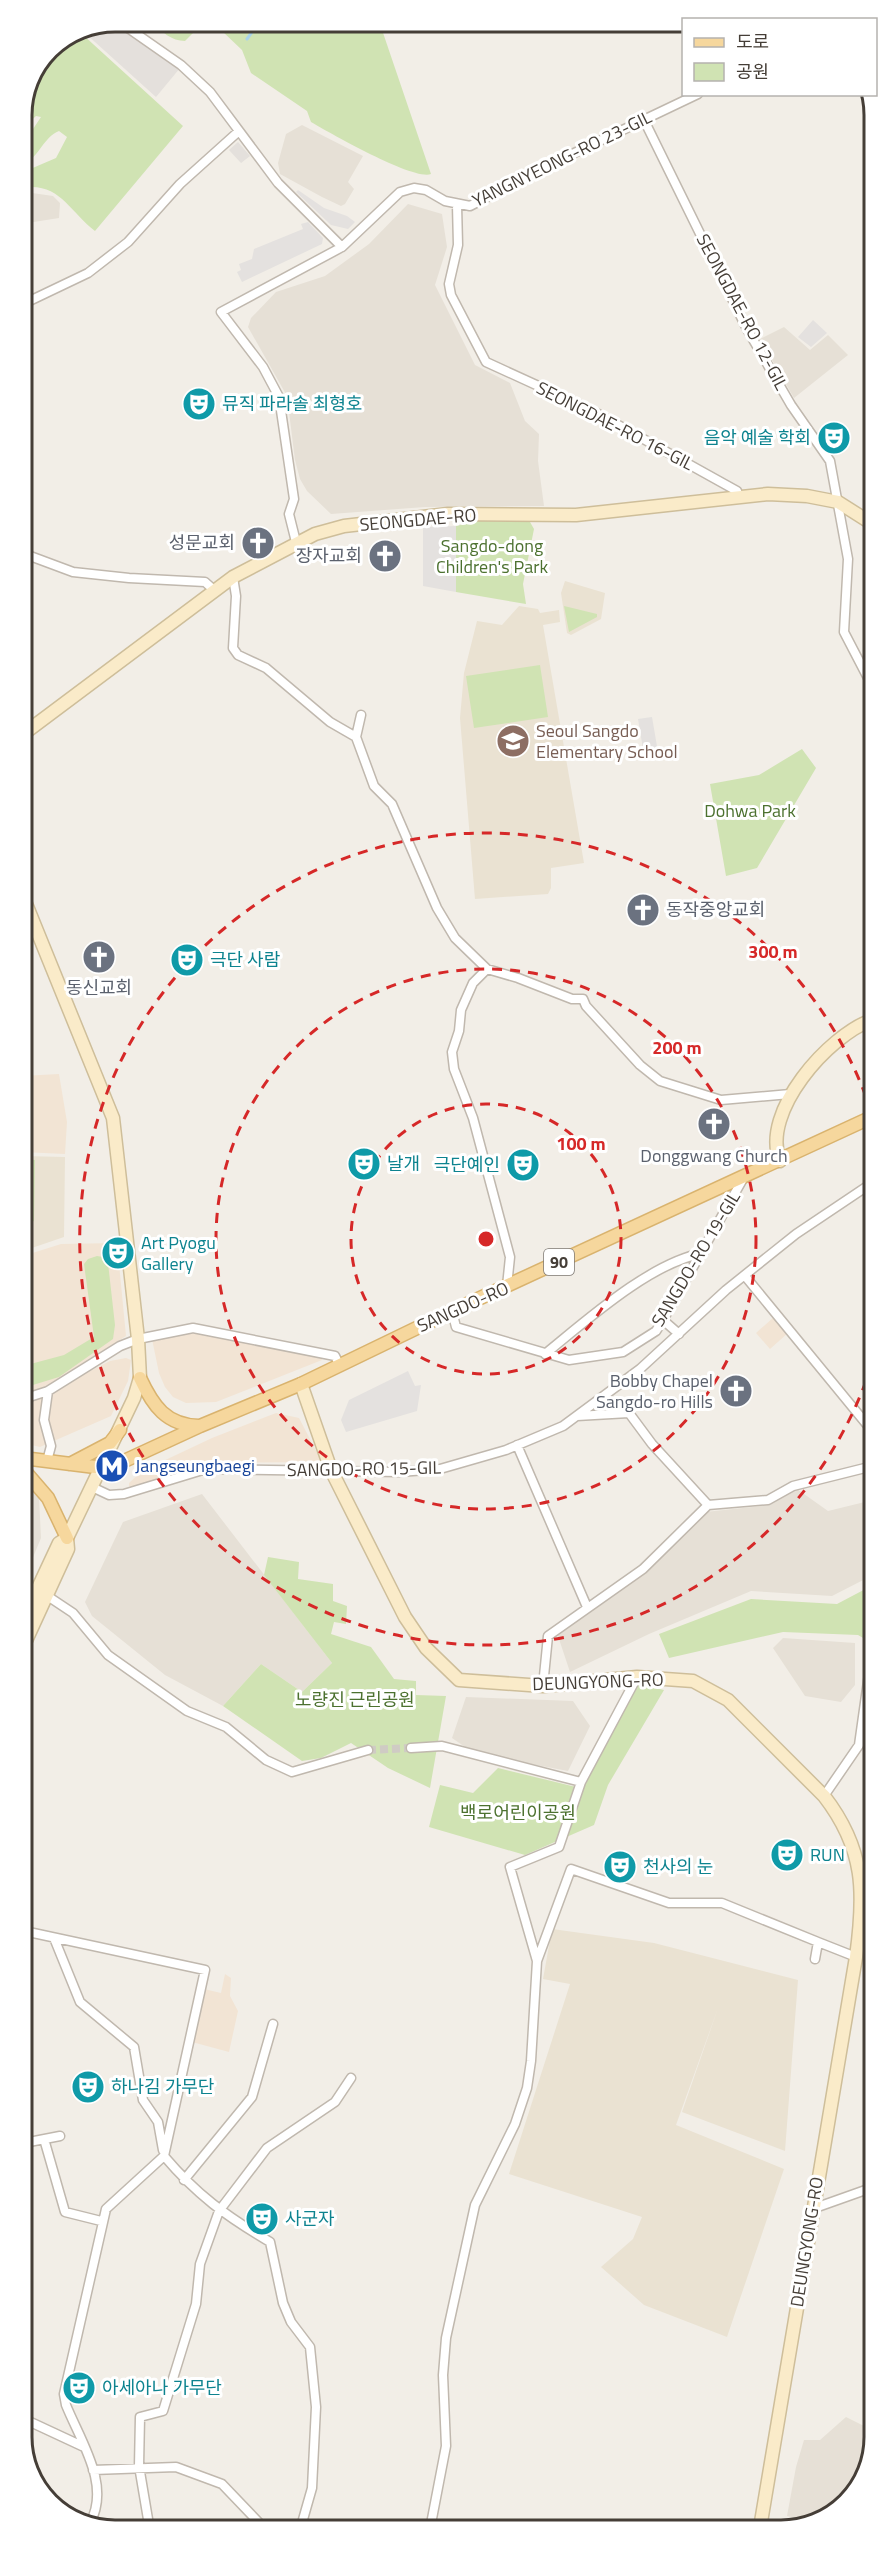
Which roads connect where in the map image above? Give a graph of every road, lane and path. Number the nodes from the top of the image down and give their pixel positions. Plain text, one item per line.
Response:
1 (134, 32) edge
2 (694, 96) edge
3 (644, 120) junction
4 (239, 131) junction
5 (457, 206) junction
6 (342, 247) junction
7 (32, 300) edge
8 (739, 497) junction
9 (838, 502) junction
10 (864, 519) edge
11 (296, 542) junction
12 (32, 557) edge
13 (233, 577) junction
14 (215, 591) junction
15 (864, 670) edge
16 (361, 716) dead end
17 (32, 728) edge
18 (356, 737) junction
19 (32, 919) edge
20 (487, 969) junction
21 (864, 1023) edge
22 (790, 1094) junction
23 (864, 1121) edge
24 (780, 1161) junction
25 (744, 1177) junction
26 (864, 1188) edge
27 (703, 1253) junction
28 (746, 1276) junction
29 (507, 1286) junction
30 (452, 1311) junction
31 (663, 1320) junction
32 (679, 1334) junction
33 (138, 1339) junction
34 (545, 1353) junction
35 (339, 1364) junction
36 (140, 1378) junction
37 (301, 1384) junction
38 (48, 1391) junction
39 (32, 1396) edge
40 (576, 1416) junction
41 (864, 1421) edge
42 (200, 1426) junction
43 (120, 1430) junction
44 (517, 1445) junction
45 (32, 1459) edge
46 (46, 1461) junction
47 (68, 1465) junction
48 (102, 1467) junction
49 (864, 1468) edge
50 (332, 1470) junction
51 (32, 1479) edge
52 (92, 1487) junction
53 (708, 1504) junction
54 (67, 1538) junction
55 (35, 1595) edge
56 (587, 1607) junction
57 (637, 1677) junction
58 (543, 1686) junction
59 (864, 1709) edge
60 (411, 1748) tunnel mouth
61 (368, 1750) tunnel mouth
62 (581, 1782) junction
63 (824, 1796) junction
64 (32, 1933) edge
65 (54, 1938) junction
66 (818, 1942) junction
67 (856, 1957) junction
68 (815, 1959) dead end
69 (537, 1961) junction
70 (273, 2024) dead end
71 (351, 2078) dead end
72 (60, 2136) dead end
73 (44, 2139) junction
74 (32, 2141) edge
75 (164, 2156) junction
76 (184, 2180) junction
77 (864, 2191) edge
78 (812, 2209) junction
79 (219, 2211) junction
80 (101, 2221) junction
81 (32, 2423) edge
82 (82, 2445) junction
83 (139, 2466) junction
84 (93, 2470) junction
85 (93, 2517) edge
86 (148, 2520) edge
87 (256, 2520) edge
88 (303, 2520) edge
89 (432, 2520) edge
90 (761, 2520) edge

1 - 4 street
2 - 3 street, YANGNYEONG-RO 23-GIL
3 - 5 street, YANGNYEONG-RO 23-GIL
3 - 9 street, SEONGDAE-RO 12-GIL
4 - 6 street
4 - 7 street
5 - 6 street, YANGNYEONG-RO 23-GIL
5 - 8 street, SEONGDAE-RO 16-GIL
6 - 11 street, YANGNYEONG-RO 23-GIL
8 - 9 street, SEONGDAE-RO
8 - 11 street, SEONGDAE-RO
9 - 10 street, SEONGDAE-RO
9 - 15 street, SEONGDAE-RO 12-GIL
11 - 13 street, SEONGDAE-RO
12 - 14 street
13 - 14 street, SEONGDAE-RO
13 - 18 street
14 - 17 street, SEONGDAE-RO
16 - 18 street
18 - 20 street
19 - 33 street
20 - 22 street
20 - 29 street
21 - 22 street
22 - 24 street
23 - 24 main road, SANGDO-RO / 90
24 - 25 main road, SANGDO-RO / 90
25 - 27 street, SANGDO-RO 19-GIL
25 - 29 main road, SANGDO-RO / 90
26 - 28 street, SANGDO-RO 15-GIL
27 - 31 street, SANGDO-RO 19-GIL
27 - 34 street
28 - 32 street, SANGDO-RO 15-GIL
28 - 41 street
29 - 30 main road, SANGDO-RO / 90
30 - 34 street, SANGDO-RO 19-GIL
30 - 35 main road, SANGDO-RO / 90
31 - 32 street
31 - 34 street, SANGDO-RO 19-GIL
32 - 40 street, SANGDO-RO 15-GIL
33 - 35 street
33 - 36 street
33 - 38 street
35 - 37 main road, SANGDO-RO / 90
36 - 42 main road
36 - 43 street
37 - 42 main road, SANGDO-RO / 90
37 - 50 street, DEUNGYONG-RO
38 - 39 street
38 - 46 street
40 - 44 street, SANGDO-RO 15-GIL
40 - 53 street
42 - 48 main road, SANGDO-RO / 90
43 - 47 main road
43 - 48 street
44 - 50 street, SANGDO-RO 15-GIL
44 - 56 street
45 - 46 main road, SANGDO-RO / 90
46 - 47 main road, SANGDO-RO / 90
47 - 48 main road, SANGDO-RO / 90
48 - 52 street
49 - 53 street
50 - 52 street, SANGDO-RO 15-GIL
50 - 58 street, DEUNGYONG-RO
51 - 54 main road
52 - 54 street
53 - 56 street
54 - 55 street
55 - 61 street
56 - 58 street
57 - 58 street, DEUNGYONG-RO
57 - 62 street
57 - 63 street, DEUNGYONG-RO
59 - 63 street
60 - 62 street
62 - 69 street
63 - 67 street, DEUNGYONG-RO
64 - 65 street
65 - 75 street
65 - 75 street
66 - 67 street
66 - 68 street
66 - 69 street
67 - 78 street, DEUNGYONG-RO
69 - 89 street
70 - 76 street
71 - 79 street
72 - 73 street
73 - 74 street
73 - 80 street
75 - 76 street
75 - 80 street
76 - 79 street
77 - 78 street
78 - 90 street, DEUNGYONG-RO
79 - 83 street
79 - 88 street
80 - 82 street
81 - 82 street
82 - 84 street
83 - 84 street
83 - 86 street
83 - 87 street
84 - 85 street

